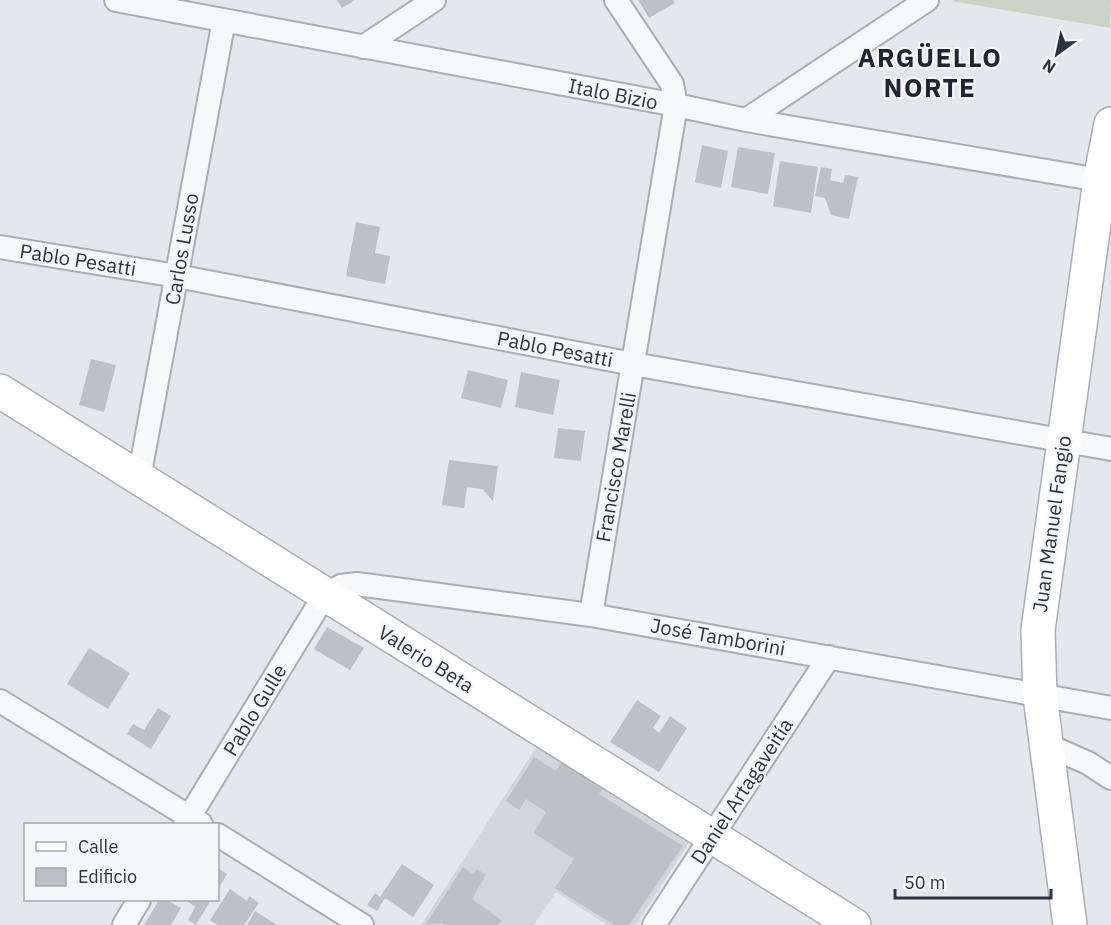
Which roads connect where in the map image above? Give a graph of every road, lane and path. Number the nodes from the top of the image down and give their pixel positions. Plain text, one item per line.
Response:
1 (116, 0) edge
2 (434, 0) edge
3 (616, 0) edge
4 (927, 0) edge
5 (224, 20) junction
6 (363, 47) junction
7 (676, 105) junction
8 (746, 120) junction
9 (1111, 124) edge
10 (1107, 179) edge
11 (0, 247) edge
12 (177, 276) junction
13 (633, 364) junction
14 (0, 391) edge
15 (1063, 440) junction
16 (1111, 448) edge
17 (139, 478) junction
18 (324, 596) junction
19 (591, 615) junction
20 (829, 657) junction
21 (1040, 696) junction
22 (0, 702) edge
23 (1111, 708) edge
24 (1047, 745) junction
25 (1111, 778) edge
26 (192, 822) edge
27 (219, 836) edge
28 (712, 836) junction
29 (139, 901) edge
30 (124, 925) edge
31 (362, 925) edge
32 (654, 925) edge
33 (854, 925) edge
34 (1070, 925) edge

1 - 5 street, Italo Bizio
2 - 6 street
3 - 7 street
4 - 8 street
5 - 6 street, Italo Bizio
5 - 12 street, Carlos Lusso
6 - 7 street, Italo Bizio
7 - 8 street, Italo Bizio
7 - 13 street, Francisco Marelli
8 - 10 street, Italo Bizio
9 - 10 main road, Juan Manuel Fangio
10 - 15 main road, Juan Manuel Fangio
11 - 12 street, Pablo Pesatti
12 - 13 street, Pablo Pesatti
12 - 17 street, Carlos Lusso
13 - 15 street, Pablo Pesatti
13 - 19 street, Francisco Marelli
14 - 17 main road, Valerio Beta
15 - 16 street, Pablo Pesatti
15 - 21 main road, Juan Manuel Fangio
17 - 18 main road, Valerio Beta
18 - 19 street, José Tamborini
18 - 26 street, Pablo Gulle
18 - 28 main road, Valerio Beta
19 - 20 street, José Tamborini
20 - 21 street, José Tamborini
20 - 28 street, Daniel Artagaveitía
21 - 23 street, José Tamborini
21 - 24 main road, Juan Manuel Fangio
22 - 26 street
24 - 25 street
24 - 34 main road, Juan Manuel Fangio
27 - 31 street
28 - 32 street, Daniel Artagaveitía
28 - 33 main road, Valerio Beta
29 - 30 street

